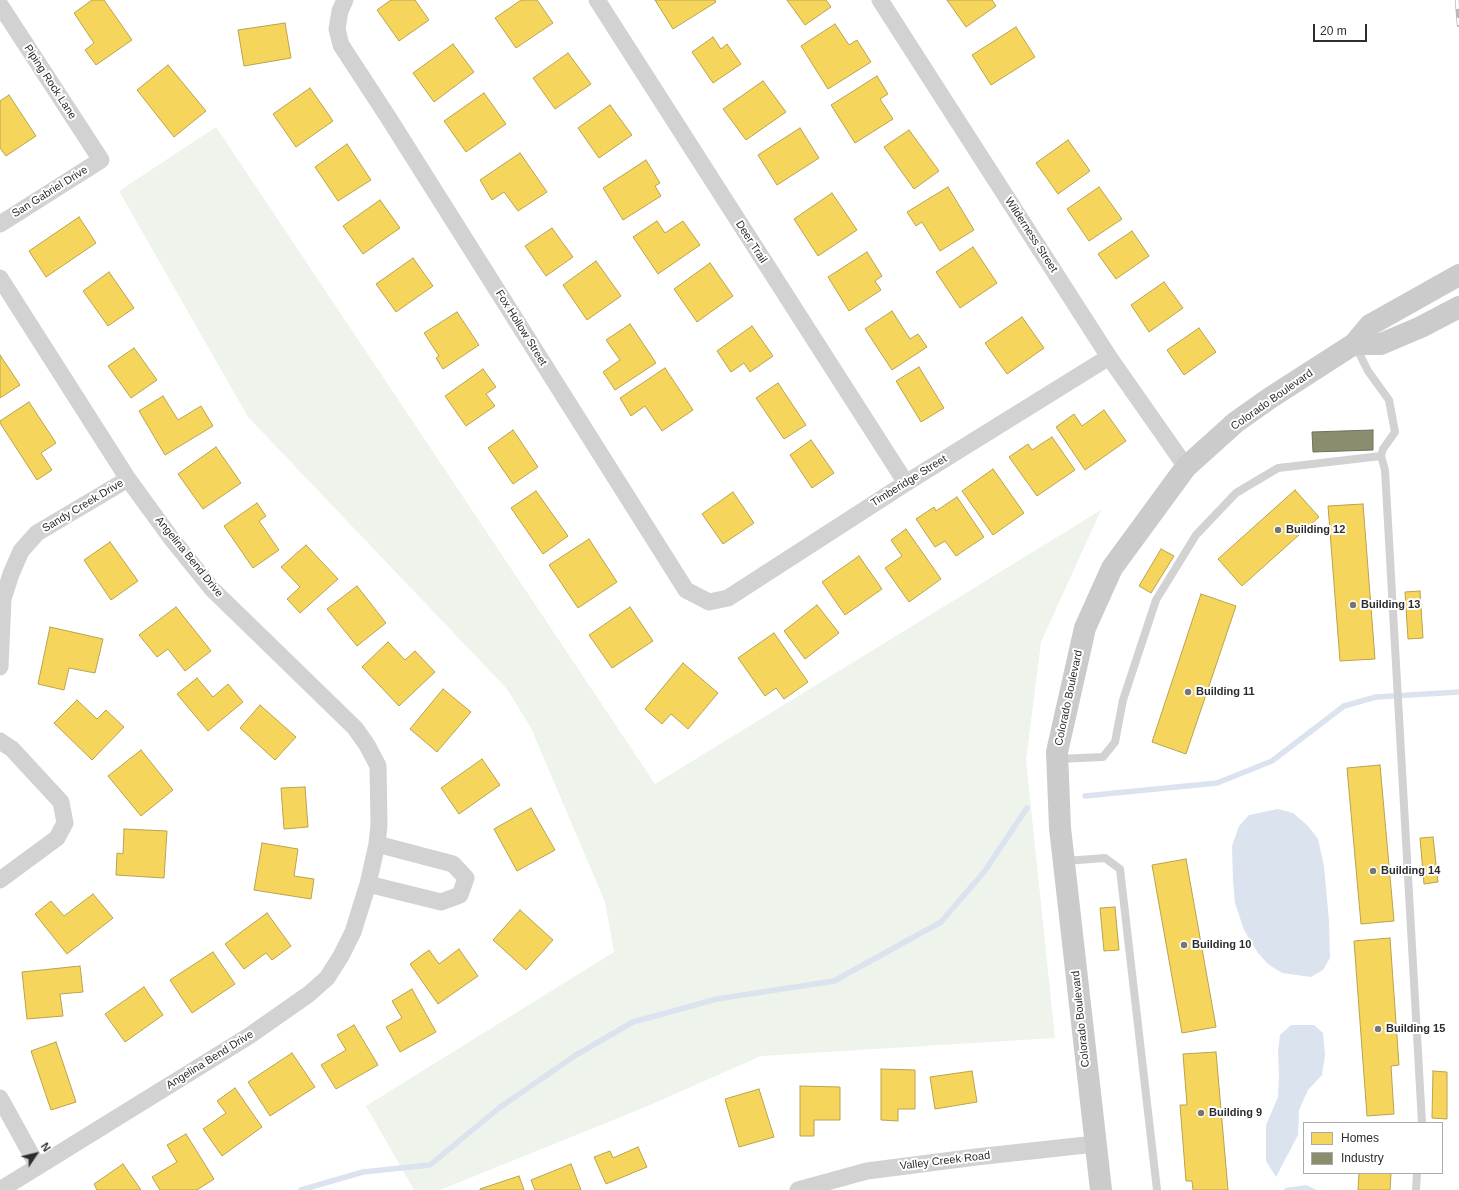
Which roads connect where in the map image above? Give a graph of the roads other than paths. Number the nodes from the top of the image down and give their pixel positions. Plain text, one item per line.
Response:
1 (345, 0) edge
2 (597, 0) edge
3 (880, 0) edge
4 (0, 5) edge
5 (101, 160) joint
6 (0, 224) edge
7 (1459, 275) edge
8 (0, 278) edge
9 (1459, 307) edge
10 (1354, 344) junction
11 (1109, 357) junction
12 (1381, 456) junction
13 (1186, 467) junction
14 (128, 479) junction
15 (906, 483) junction
16 (709, 602) joint
17 (0, 667) edge
18 (0, 741) edge
19 (1058, 759) junction
20 (377, 844) junction
21 (1064, 861) junction
22 (0, 880) edge
23 (368, 884) junction
24 (0, 1098) edge
25 (1422, 1122) edge
26 (1095, 1144) junction
27 (38, 1165) junction
28 (1417, 1174) edge
29 (0, 1190) edge
30 (798, 1190) edge
31 (1100, 1190) edge
32 (1157, 1190) edge
33 (1416, 1190) edge

1 - 16 street, Fox Hollow Street
2 - 15 street, Deer Trail
3 - 11 street, Wilderness Street
4 - 5 street, Piping Rock Lane
5 - 6 street, San Gabriel Drive
7 - 10 main road, Colorado Boulevard
8 - 14 street, Angelina Bend Drive
9 - 10 main road
10 - 12 lane
10 - 13 main road, Colorado Boulevard
11 - 13 street, Wilderness Street
11 - 15 street, Timberidge Street
12 - 19 lane
12 - 25 lane
13 - 19 main road, Colorado Boulevard
14 - 17 street, Sandy Creek Drive
14 - 20 street, Angelina Bend Drive
15 - 16 street, Timberidge Street
18 - 22 street
19 - 21 main road, Colorado Boulevard
20 - 23 street, Angelina Bend Drive
20 - 23 street
21 - 26 main road, Colorado Boulevard
21 - 32 lane
23 - 27 street, Angelina Bend Drive
24 - 27 street
26 - 30 street, Valley Creek Road
26 - 31 main road, Colorado Boulevard
27 - 29 street, Angelina Bend Drive
28 - 33 lane

